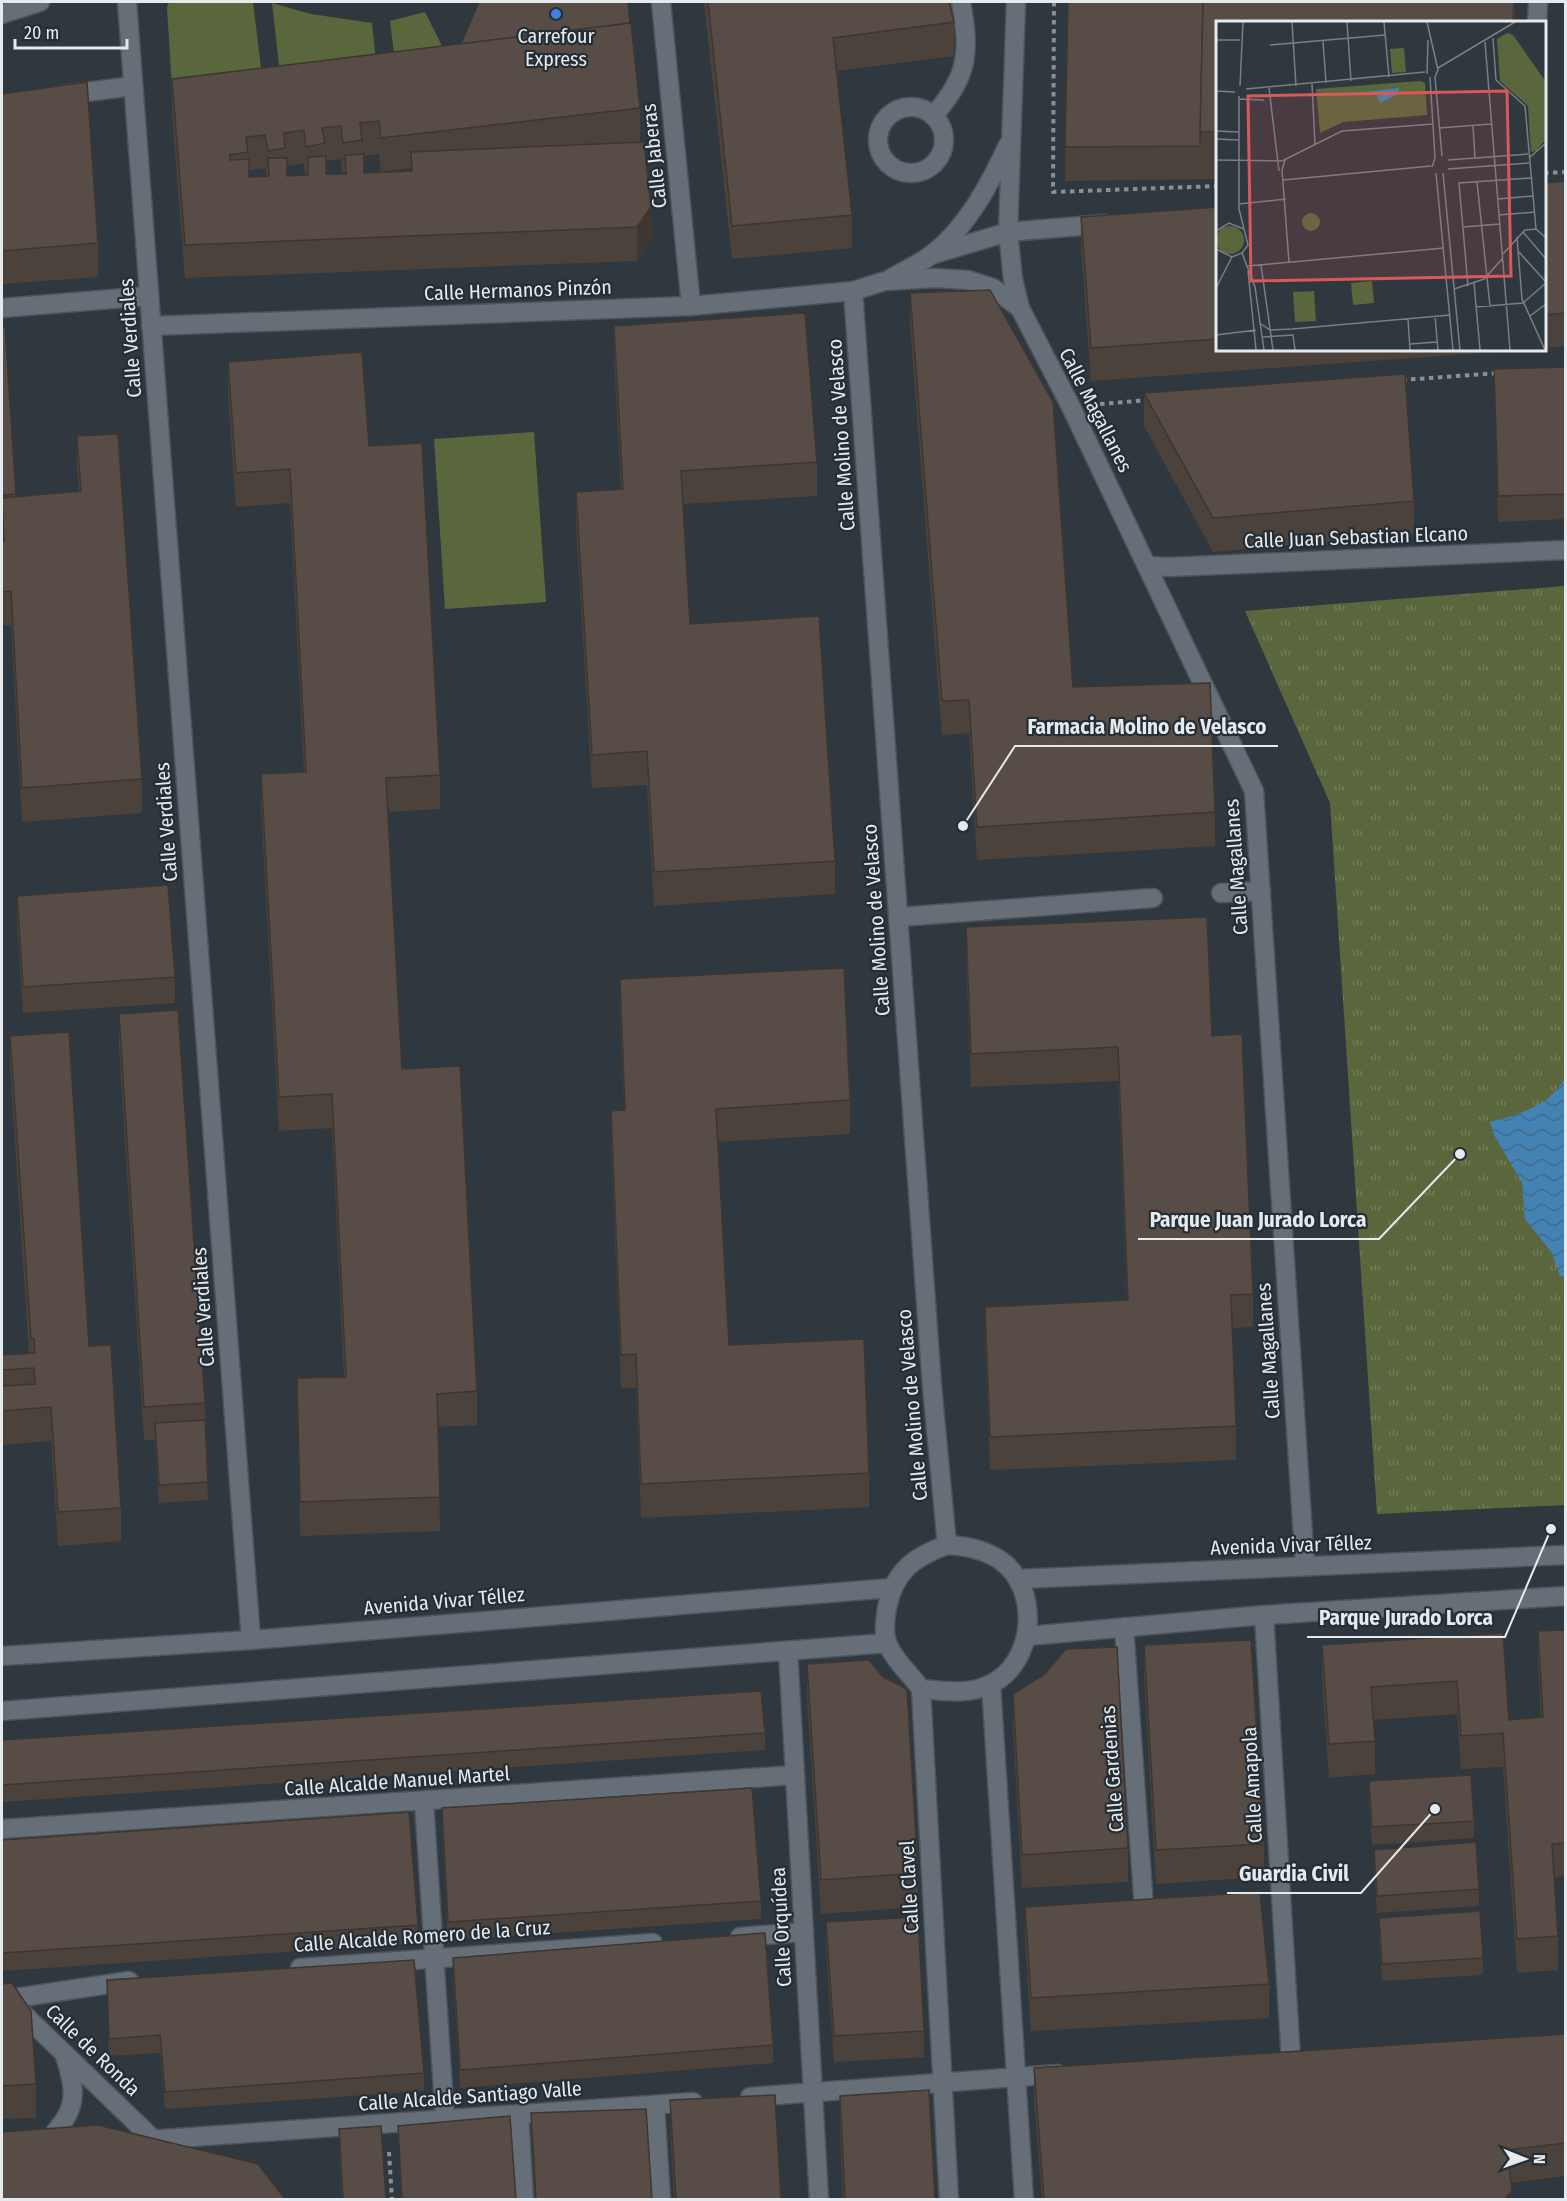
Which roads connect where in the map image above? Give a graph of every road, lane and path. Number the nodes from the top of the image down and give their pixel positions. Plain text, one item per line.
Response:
1 (40, 2) edge
2 (127, 2) edge
3 (661, 2) edge
4 (961, 2) edge
5 (1016, 2) edge
6 (1054, 2) edge
7 (1538, 2) edge
8 (2, 14) edge
9 (1537, 21) edge
10 (133, 86) junction
11 (45, 97) edge
12 (933, 116) dead end
13 (1011, 138) junction
14 (1566, 172) edge
15 (1546, 173) edge
16 (1216, 186) edge
17 (1124, 223) edge
18 (1008, 232) junction
19 (931, 255) junction
20 (885, 281) junction
21 (853, 291) junction
22 (149, 296) junction
23 (691, 306) junction
24 (2, 308) edge
25 (1020, 308) junction
26 (151, 326) junction
27 (1507, 372) edge
28 (1390, 381) edge
29 (1157, 399) edge
30 (1071, 406) junction
31 (1566, 550) edge
32 (1148, 566) junction
33 (1260, 891) junction
34 (1221, 894) dead end
35 (1153, 898) dead end
36 (899, 917) junction
37 (947, 1545) junction
38 (1566, 1555) edge
39 (1305, 1566) junction
40 (1018, 1578) junction
41 (891, 1588) junction
42 (1566, 1596) edge
43 (1264, 1615) junction
44 (1124, 1627) junction
45 (1028, 1636) junction
46 (251, 1640) junction
47 (887, 1643) junction
48 (788, 1651) junction
49 (2, 1656) edge
50 (991, 1684) junction
51 (921, 1689) junction
52 (2, 1711) edge
53 (795, 1775) junction
54 (424, 1802) junction
55 (2, 1829) edge
56 (1281, 1900) junction
57 (1258, 1901) edge
58 (1167, 1906) edge
59 (1144, 1908) junction
60 (1121, 1909) edge
61 (1029, 1914) edge
62 (1005, 1915) junction
63 (804, 1932) junction
64 (721, 1938) edge
65 (673, 1941) edge
66 (434, 1957) junction
67 (280, 1969) edge
68 (150, 1979) edge
69 (4, 1998) edge
70 (65, 2054) junction
71 (1315, 2059) edge
72 (1291, 2060) junction
73 (1267, 2062) edge
74 (1076, 2073) edge
75 (1016, 2076) junction
76 (942, 2083) junction
77 (814, 2091) junction
78 (735, 2098) edge
79 (712, 2100) edge
80 (655, 2105) junction
81 (519, 2116) junction
82 (445, 2120) junction
83 (388, 2124) junction
84 (189, 2137) junction
85 (154, 2140) junction
86 (121, 2141) edge
87 (66, 2144) edge
88 (44, 2145) junction
89 (23, 2146) edge
90 (215, 2156) edge
91 (392, 2199) edge
92 (524, 2199) edge
93 (661, 2199) edge
94 (819, 2199) edge
95 (949, 2199) edge
96 (1024, 2199) edge

1 - 8 street
2 - 10 street, Calle Verdiales
3 - 23 street, Calle Jaberas
4 - 12 street
5 - 13 street, Calle Magallanes
6 - 16 path
7 - 9 street
10 - 11 street
10 - 22 street, Calle Verdiales
13 - 18 street, Calle Magallanes
13 - 19 street
14 - 15 path
17 - 18 street
18 - 19 street
18 - 25 street, Calle Magallanes
19 - 20 street
20 - 21 street, Calle Hermanos Pinzón
20 - 25 street
21 - 23 street, Calle Hermanos Pinzón
21 - 36 street, Calle Molino de Velasco
22 - 24 street
22 - 26 street, Calle Verdiales
23 - 26 street, Calle Hermanos Pinzón
25 - 30 street, Calle Magallanes
26 - 46 street, Calle Verdiales
27 - 28 path
29 - 30 path
30 - 32 street, Calle Magallanes
31 - 32 street, Calle Juan Sebastian Elcano
32 - 33 street, Calle Magallanes
33 - 34 street
33 - 39 street, Calle Magallanes
35 - 36 street
36 - 37 street, Calle Molino de Velasco
37 - 40 street
37 - 41 street
38 - 39 street, Avenida Vivar Téllez
39 - 40 street, Avenida Vivar Téllez
40 - 45 street
41 - 46 street, Avenida Vivar Téllez
41 - 47 street
42 - 43 street
43 - 44 street
43 - 56 street, Calle Amapola
44 - 45 street
44 - 59 street, Calle Gardenias
45 - 50 street
46 - 49 street, Avenida Vivar Téllez
47 - 48 street
47 - 51 street
48 - 52 street
48 - 53 street, Calle Orquídea
50 - 51 street
50 - 62 street
51 - 76 street, Calle Clavel
53 - 54 street, Calle Alcalde Manuel Martel
53 - 63 street, Calle Orquídea
54 - 55 street, Calle Alcalde Manuel Martel
54 - 66 street
56 - 57 street
56 - 72 street, Calle Amapola
58 - 59 street
59 - 60 street
61 - 62 street
62 - 75 street
63 - 64 street
63 - 77 street, Calle Orquídea
65 - 66 street, Calle Alcalde Romero de la Cruz
66 - 67 street, Calle Alcalde Romero de la Cruz
66 - 82 street
68 - 69 street
69 - 70 street, Calle de Ronda
70 - 85 street, Calle de Ronda
70 - 88 street
71 - 72 street
72 - 73 street
74 - 75 street
75 - 76 street
75 - 96 street
76 - 77 street
76 - 95 street, Calle Clavel
77 - 78 street
77 - 94 street, Calle Orquídea
79 - 80 street, Calle Alcalde Santiago Valle
80 - 81 street, Calle Alcalde Santiago Valle
80 - 93 street
81 - 82 street, Calle Alcalde Santiago Valle
81 - 92 street
82 - 83 street, Calle Alcalde Santiago Valle
83 - 84 street, Calle Alcalde Santiago Valle
83 - 91 path
84 - 85 street, Calle Alcalde Santiago Valle
84 - 90 street
85 - 86 street, Calle Alcalde Santiago Valle
87 - 88 street
88 - 89 street

